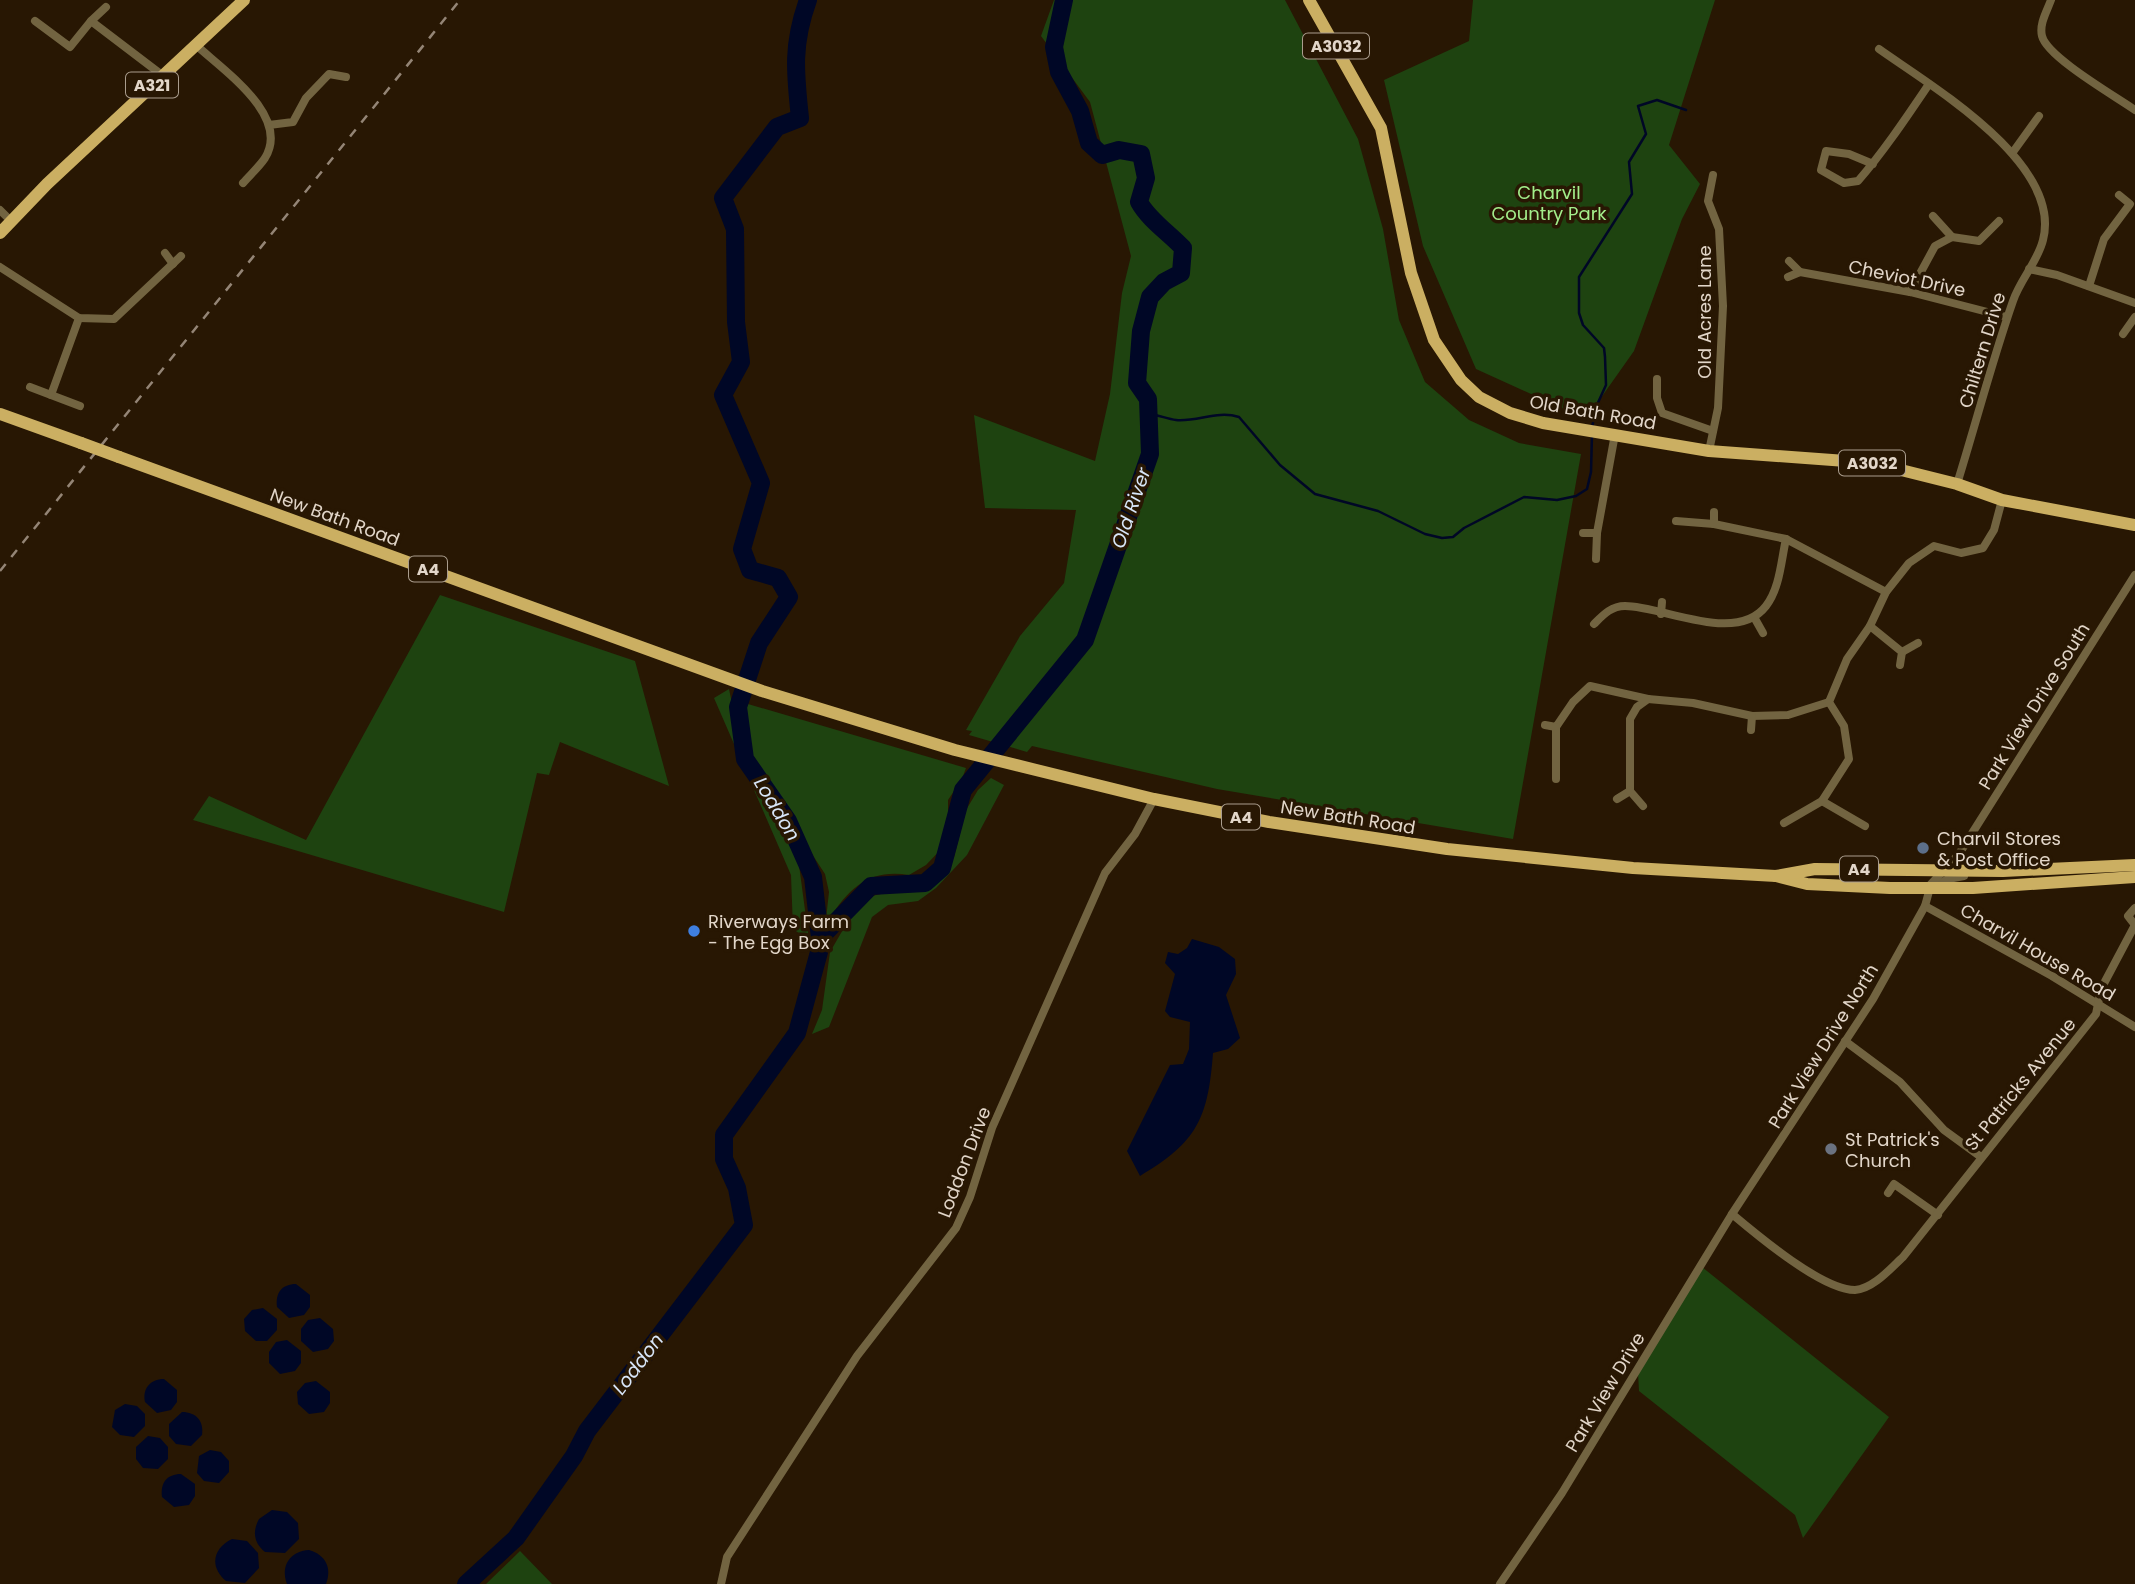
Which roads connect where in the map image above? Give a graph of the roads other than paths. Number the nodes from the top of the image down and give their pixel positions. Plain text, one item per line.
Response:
1 (244, 0) edge
2 (1309, 0) edge
3 (2051, 0) edge
4 (106, 7) dead end
5 (35, 21) dead end
6 (91, 21) junction
7 (196, 45) junction
8 (1879, 49) dead end
9 (162, 75) junction
10 (346, 77) dead end
11 (1929, 85) junction
12 (2135, 110) edge
13 (2039, 117) dead end
14 (269, 125) junction
15 (2013, 152) junction
16 (1873, 164) junction
17 (1713, 175) dead end
18 (243, 183) dead end
19 (2119, 195) dead end
20 (2132, 200) edge
21 (0, 210) edge
22 (1933, 216) dead end
23 (11, 221) junction
24 (1999, 221) dead end
25 (0, 233) edge
26 (1952, 237) junction
27 (166, 253) dead end
28 (181, 256) dead end
29 (1789, 261) dead end
30 (173, 264) junction
31 (0, 267) edge
32 (2029, 269) junction
33 (1800, 272) junction
34 (1788, 277) dead end
35 (2089, 286) junction
36 (1910, 292) junction
37 (2135, 303) edge
38 (2007, 317) junction
39 (2135, 317) edge
40 (79, 318) junction
41 (2123, 334) dead end
42 (1657, 379) dead end
43 (30, 387) dead end
44 (51, 395) junction
45 (80, 406) dead end
46 (0, 415) edge
47 (1713, 431) junction
48 (1609, 433) junction
49 (1709, 451) junction
50 (1957, 484) junction
51 (2002, 500) junction
52 (1714, 512) dead end
53 (1676, 521) dead end
54 (1714, 524) junction
55 (2135, 525) edge
56 (1583, 533) dead end
57 (1597, 533) junction
58 (1786, 539) junction
59 (1596, 559) dead end
60 (2135, 575) edge
61 (1886, 592) junction
62 (1662, 602) dead end
63 (1661, 614) junction
64 (1754, 617) junction
65 (1594, 624) dead end
66 (1870, 626) junction
67 (1763, 633) dead end
68 (1918, 643) dead end
69 (1902, 652) junction
70 (1900, 665) dead end
71 (1648, 699) junction
72 (1829, 702) junction
73 (1752, 716) junction
74 (1545, 724) dead end
75 (1556, 727) junction
76 (1751, 730) dead end
77 (1556, 779) dead end
78 (1630, 791) junction
79 (1154, 799) junction
80 (1617, 799) dead end
81 (1822, 801) junction
82 (1643, 806) dead end
83 (1784, 823) dead end
84 (1865, 826) dead end
85 (1959, 854) junction
86 (2135, 865) edge
87 (1968, 869) junction
88 (1943, 870) junction
89 (1989, 872) junction
90 (1776, 876) junction
91 (2135, 877) edge
92 (1931, 889) junction
93 (1925, 906) junction
94 (2135, 908) edge
95 (2135, 925) edge
96 (2098, 1004) junction
97 (2135, 1027) edge
98 (1845, 1041) junction
99 (1982, 1157) junction
100 (1888, 1193) dead end
101 (1732, 1214) junction
102 (1938, 1215) junction
103 (721, 1584) edge
104 (1500, 1584) edge

1 - 7 main road, A321
2 - 48 main road, Old Bath Road / A3032
3 - 12 street
4 - 6 street
5 - 6 street
6 - 9 street
7 - 9 main road, A321
7 - 14 street
8 - 11 street, Chiltern Drive
9 - 23 main road, A321
10 - 14 street
11 - 15 street, Chiltern Drive
11 - 16 street
13 - 15 street
14 - 18 street
15 - 32 street, Chiltern Drive
16 - 16 street
17 - 47 street, Old Acres Lane
19 - 20 street
20 - 35 street
21 - 23 street
22 - 26 street
23 - 25 main road, A321
24 - 26 street
26 - 36 street
27 - 30 street
28 - 30 street
29 - 33 street
30 - 40 street
31 - 40 street
32 - 35 street
32 - 38 street, Chiltern Drive
33 - 34 street
33 - 36 street, Cheviot Drive
35 - 37 street
36 - 38 street, Cheviot Drive
38 - 50 street, Chiltern Drive
39 - 41 street
40 - 44 street
42 - 47 street
43 - 44 street
44 - 45 street
46 - 79 main road, New Bath Road / A4, bridge
47 - 49 street, Old Acres Lane
48 - 49 main road, Old Bath Road / A3032
48 - 57 street
49 - 50 main road, Old Bath Road / A3032
50 - 51 main road, Old Bath Road / A3032
51 - 55 main road, Old Bath Road / A3032
51 - 61 street
52 - 54 street
53 - 54 street
54 - 58 street
56 - 57 street
57 - 59 street
58 - 61 street
58 - 64 street
60 - 85 street, Park View Drive South
61 - 66 street
62 - 63 street
63 - 64 street
63 - 65 street
64 - 67 street
66 - 69 street
66 - 72 street
68 - 69 street
69 - 70 street
71 - 73 street
71 - 75 street
71 - 78 street
72 - 73 street
72 - 81 street
73 - 76 street
74 - 75 street
75 - 77 street
78 - 80 street
78 - 82 street
79 - 90 main road, New Bath Road / A4
79 - 103 street, Loddon Drive
81 - 83 street
81 - 84 street
85 - 87 street
85 - 88 street, Park View Drive South
86 - 89 main road, New Bath Road / A4
87 - 88 main road, New Bath Road / A4
87 - 89 main road, New Bath Road / A4
88 - 90 main road, New Bath Road / A4
88 - 92 street, Park View Drive South
89 - 92 street
90 - 92 main road, New Bath Road / A4
91 - 92 main road, New Bath Road / A4
92 - 93 street, Park View Drive North
93 - 96 street, Charvil House Road
93 - 98 street, Park View Drive North
94 - 95 street
95 - 96 street, St Patricks Avenue
96 - 97 street, Charvil House Road
96 - 99 street, St Patricks Avenue
98 - 99 street
98 - 101 street, Park View Drive North
99 - 102 street, St Patricks Avenue
100 - 102 street
101 - 102 street, St Patricks Avenue
101 - 104 street, Park View Drive

